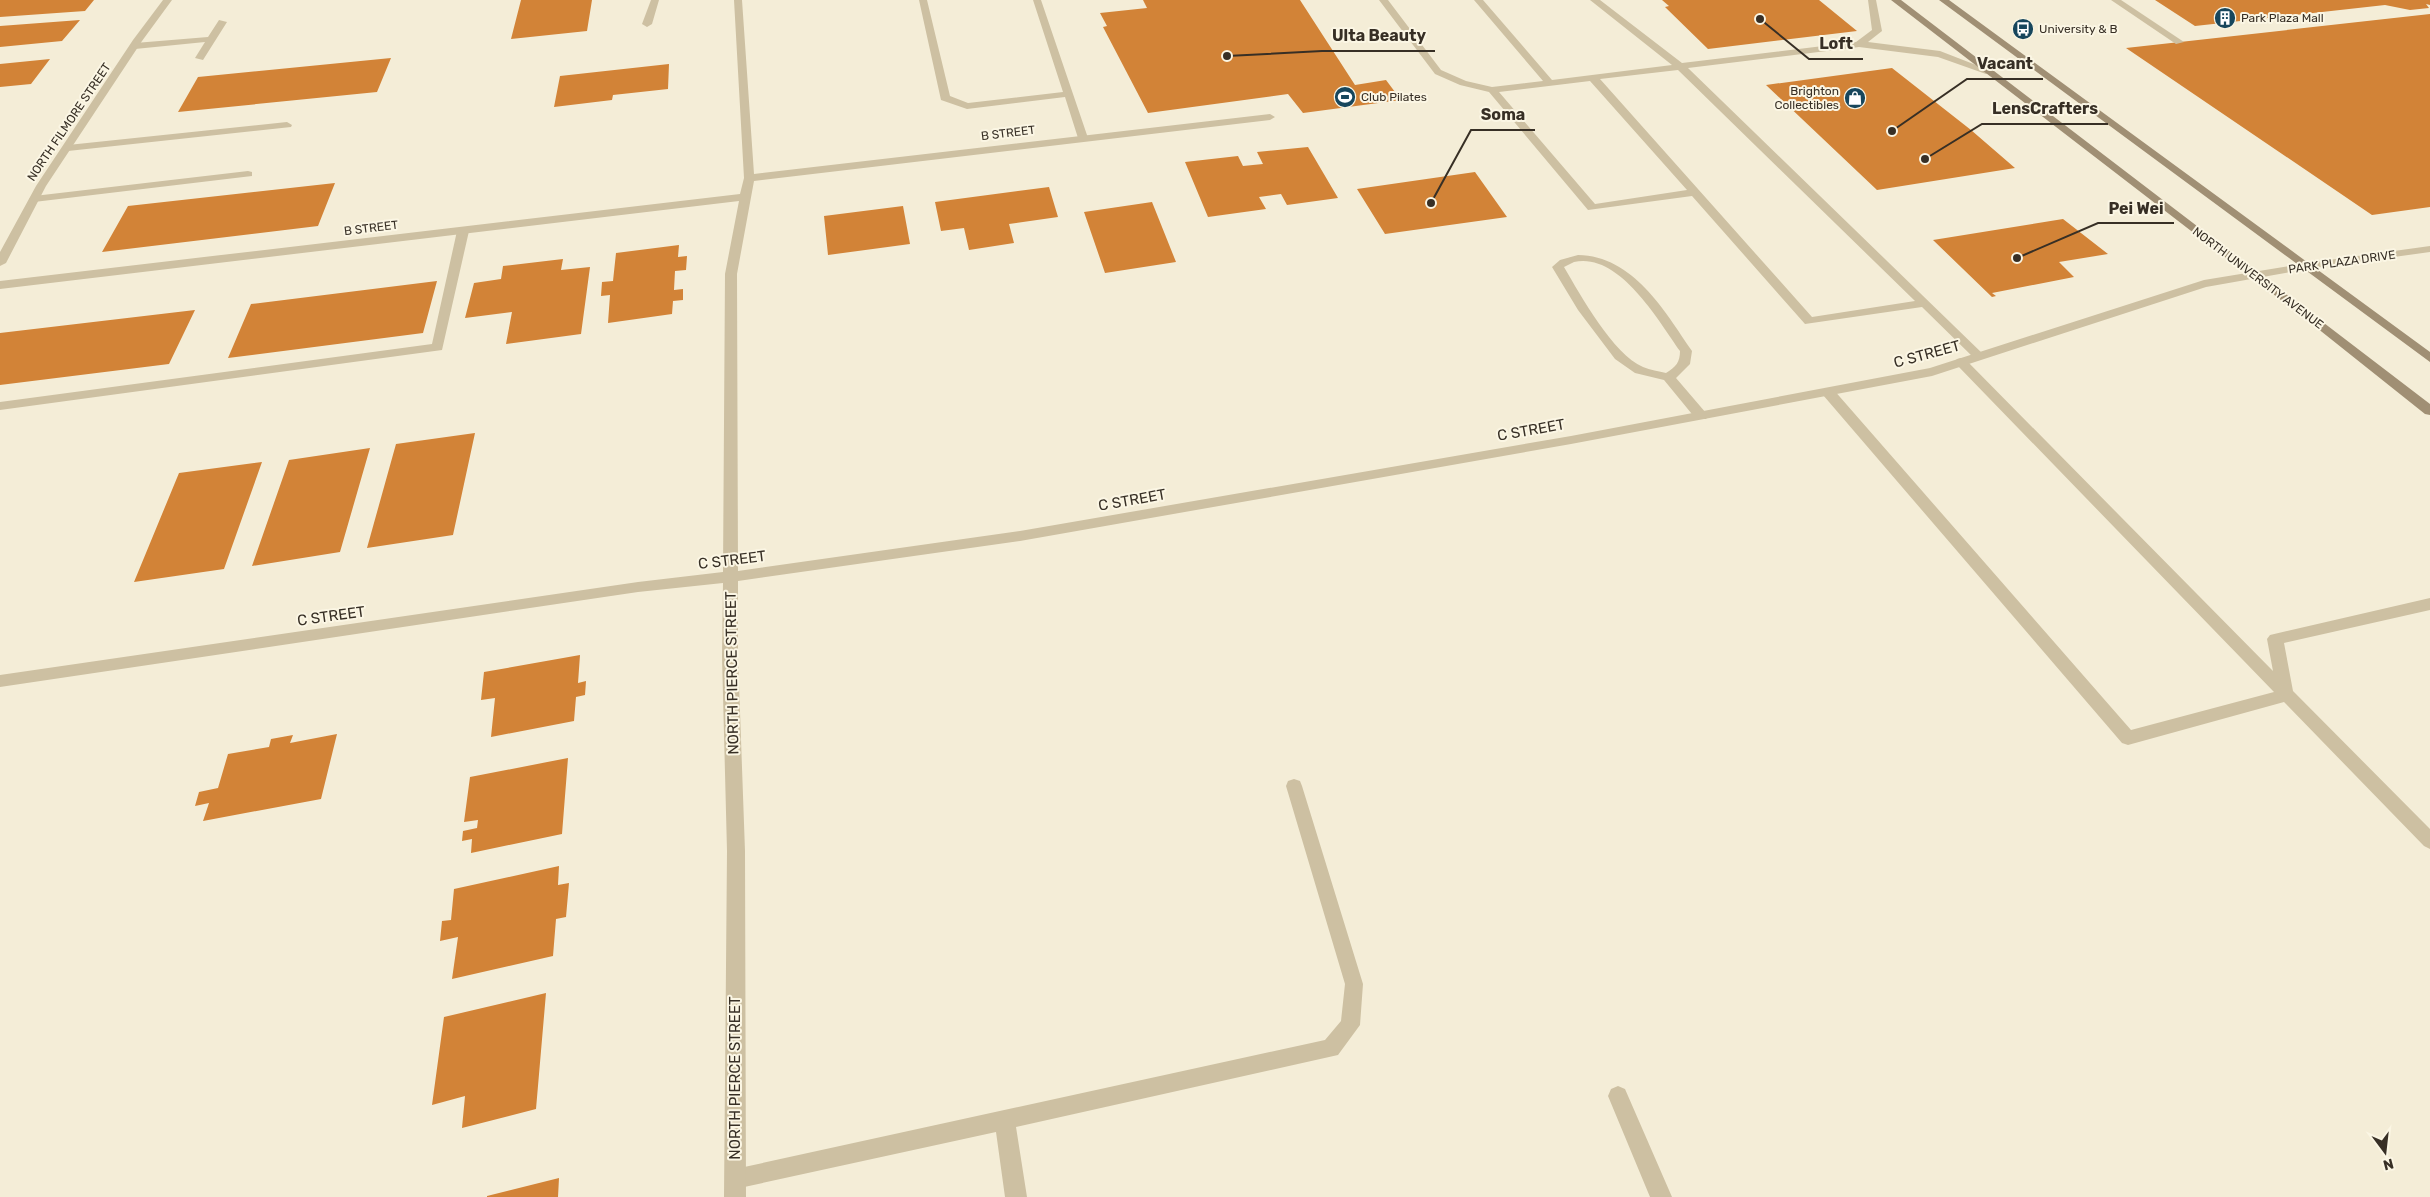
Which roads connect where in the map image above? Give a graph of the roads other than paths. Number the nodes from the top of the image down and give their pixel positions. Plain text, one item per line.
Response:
1 (168, 0) edge
2 (655, 0) edge
3 (738, 0) edge
4 (923, 0) edge
5 (1037, 0) edge
6 (1383, 0) edge
7 (1478, 0) edge
8 (1594, 0) edge
9 (1872, 0) edge
10 (1894, 0) edge
11 (1943, 0) edge
12 (2115, 0) edge
13 (222, 22) dead end
14 (648, 24) dead end
15 (212, 39) junction
16 (2179, 42) dead end
17 (1859, 44) junction
18 (134, 46) junction
19 (200, 58) dead end
20 (1681, 67) junction
21 (1990, 72) junction
22 (1593, 78) junction
23 (1550, 83) junction
24 (1492, 90) junction
25 (1069, 94) junction
26 (1270, 116) dead end
27 (287, 125) dead end
28 (1083, 138) junction
29 (68, 148) junction
30 (248, 174) dead end
31 (749, 178) junction
32 (1695, 192) junction
33 (745, 197) junction
34 (34, 199) junction
35 (463, 231) junction
36 (2430, 249) edge
37 (0, 263) edge
38 (2306, 266) junction
39 (2254, 275) junction
40 (0, 285) edge
41 (1924, 303) junction
42 (1979, 356) junction
43 (2430, 358) edge
44 (1961, 362) junction
45 (1668, 377) junction
46 (1828, 392) junction
47 (0, 406) edge
48 (2430, 411) edge
49 (1701, 416) junction
50 (731, 577) junction
51 (2430, 604) edge
52 (0, 681) edge
53 (2286, 695) junction
54 (1294, 786) dead end
55 (2430, 841) edge
56 (1618, 1096) dead end
57 (1006, 1120) junction
58 (735, 1188) edge
59 (1016, 1197) edge
60 (1660, 1197) edge

1 - 18 street, NORTH FILMORE STREET
2 - 14 street
3 - 31 street, NORTH PIERCE STREET
4 - 25 street
5 - 25 street
6 - 24 street
7 - 23 street
8 - 20 street
9 - 17 street
10 - 21 main road, NORTH UNIVERSITY AVENUE
11 - 38 main road
12 - 16 street
13 - 15 street
15 - 18 street
15 - 19 street
17 - 20 street
17 - 21 street
18 - 29 street, NORTH FILMORE STREET
20 - 22 street
20 - 41 street
21 - 39 main road, NORTH UNIVERSITY AVENUE
22 - 23 street
22 - 32 street
23 - 24 street
24 - 32 street
25 - 28 street
26 - 28 street, B STREET
27 - 29 street
28 - 31 street, B STREET
29 - 34 street, NORTH FILMORE STREET
30 - 34 street
31 - 33 street, NORTH PIERCE STREET
32 - 41 street
33 - 35 street, B STREET
33 - 50 street, NORTH PIERCE STREET
34 - 37 street, NORTH FILMORE STREET
35 - 40 street, B STREET
35 - 47 street
36 - 38 street, PARK PLAZA DRIVE
38 - 39 street, PARK PLAZA DRIVE
38 - 43 main road
39 - 42 street, C STREET
39 - 48 main road, NORTH UNIVERSITY AVENUE
41 - 42 street
42 - 44 street, C STREET
44 - 46 street, C STREET
44 - 53 street
45 - 45 street
45 - 49 street
46 - 49 street, C STREET
46 - 53 street
49 - 50 street, C STREET
50 - 52 street, C STREET
50 - 58 street, NORTH PIERCE STREET
51 - 53 street
53 - 55 street
54 - 57 street
56 - 60 street
57 - 58 street
57 - 59 street

